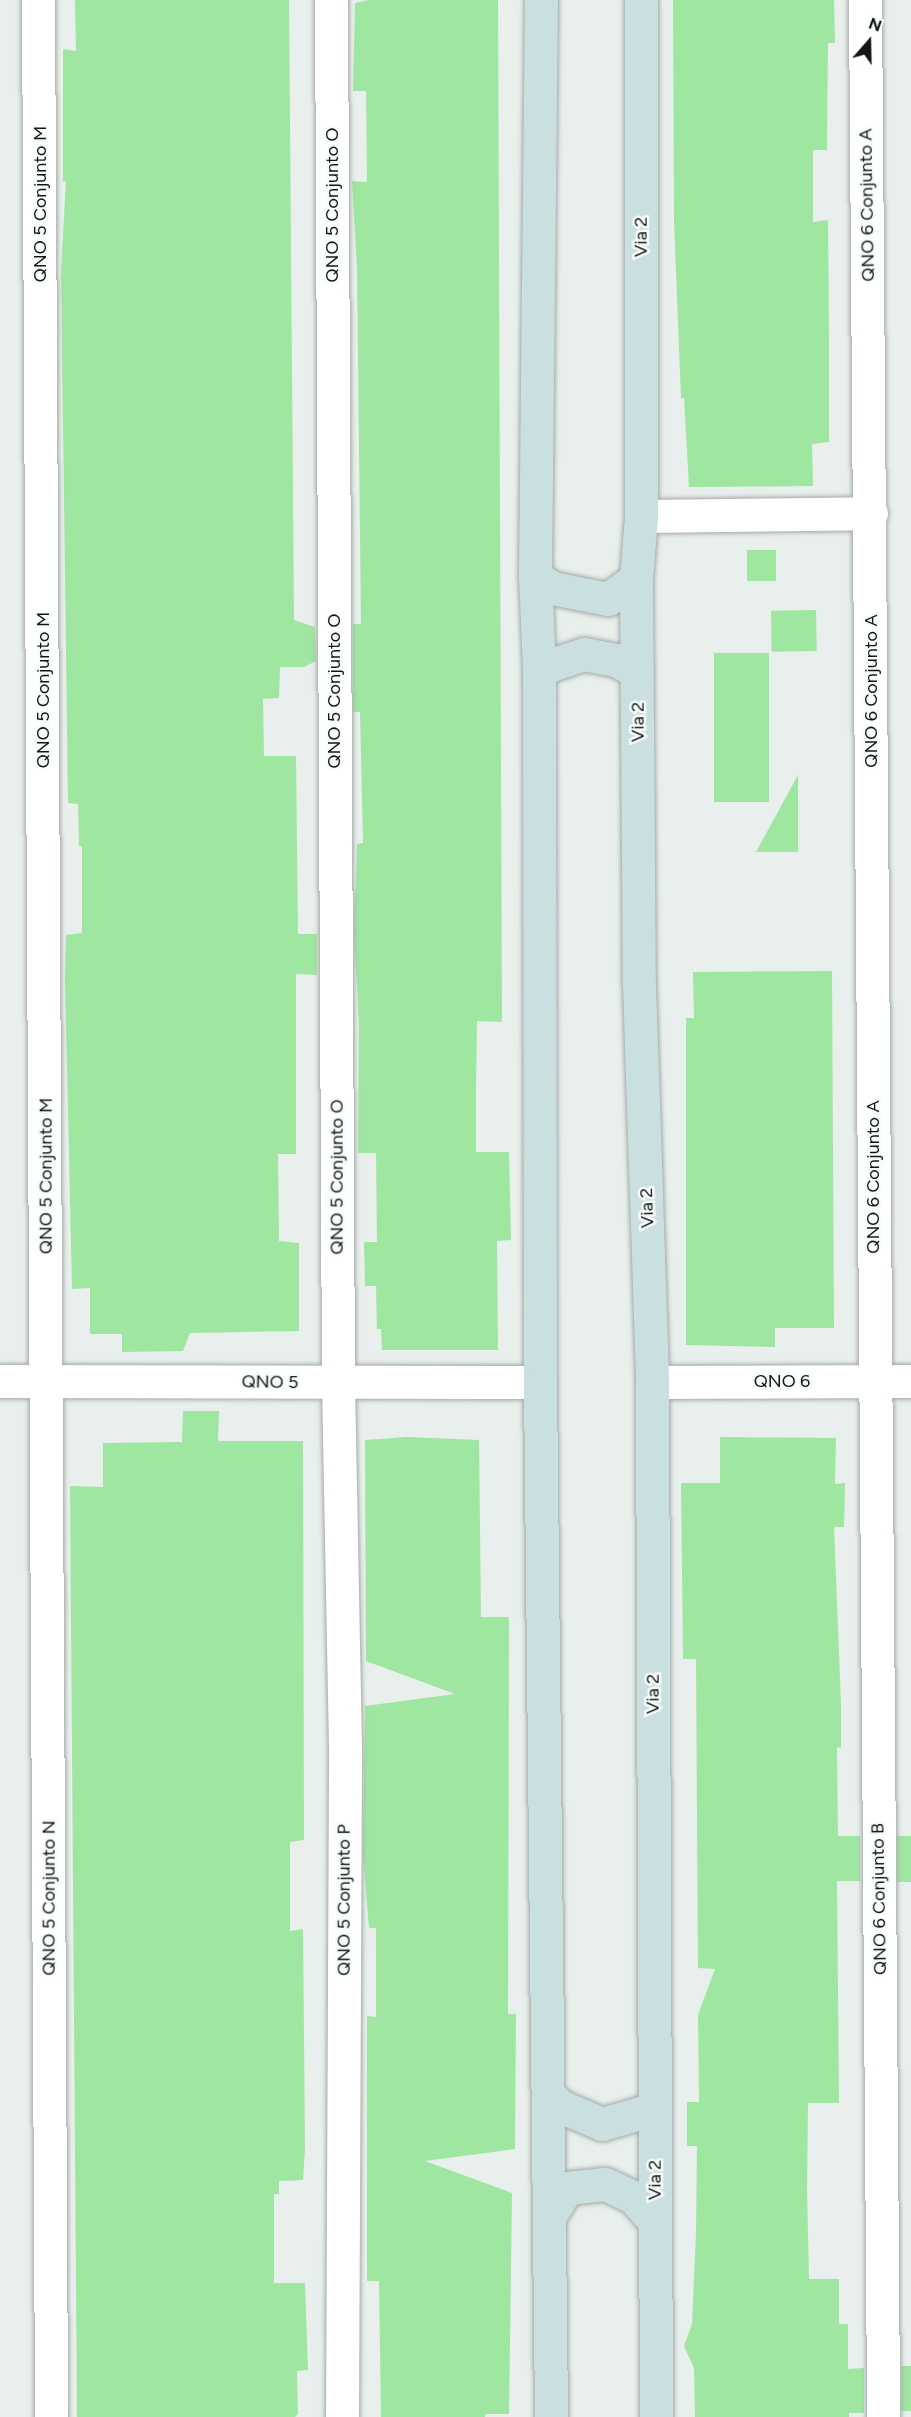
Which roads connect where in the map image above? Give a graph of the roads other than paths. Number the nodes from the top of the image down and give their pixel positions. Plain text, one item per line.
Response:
1 (38, 0) edge
2 (331, 0) edge
3 (541, 0) edge
4 (640, 0) edge
5 (864, 0) edge
6 (871, 513) junction
7 (641, 516) junction
8 (536, 576) junction
9 (636, 579) junction
10 (539, 669) junction
11 (637, 672) junction
12 (48, 1380) junction
13 (0, 1381) edge
14 (874, 1381) junction
15 (911, 1381) edge
16 (540, 1382) junction
17 (652, 1382) junction
18 (338, 1383) junction
19 (549, 2095) junction
20 (654, 2109) junction
21 (549, 2217) junction
22 (655, 2222) junction
23 (51, 2417) edge
24 (342, 2417) edge
25 (551, 2417) edge
26 (656, 2417) edge
27 (883, 2417) edge

1 - 12 street, QNO 5 Conjunto M
2 - 18 street, QNO 5 Conjunto O
3 - 8 main road
4 - 7 main road, Via 2
5 - 6 street, QNO 6 Conjunto A
6 - 7 street
6 - 14 street, QNO 6 Conjunto A
7 - 9 main road, Via 2
8 - 9 main road
8 - 10 main road
9 - 11 main road, Via 2
10 - 11 main road
10 - 16 main road
11 - 17 main road, Via 2
12 - 13 street, QNO 5
12 - 18 street, QNO 5
12 - 23 street, QNO 5 Conjunto N
14 - 15 street, QNO 6
14 - 17 street, QNO 6
14 - 27 street, QNO 6 Conjunto B
16 - 18 street, QNO 5
16 - 19 main road
17 - 20 main road, Via 2
18 - 24 street, QNO 5 Conjunto P
19 - 20 main road
19 - 21 main road
20 - 22 main road, Via 2
21 - 22 main road
21 - 25 main road
22 - 26 main road, Via 2

